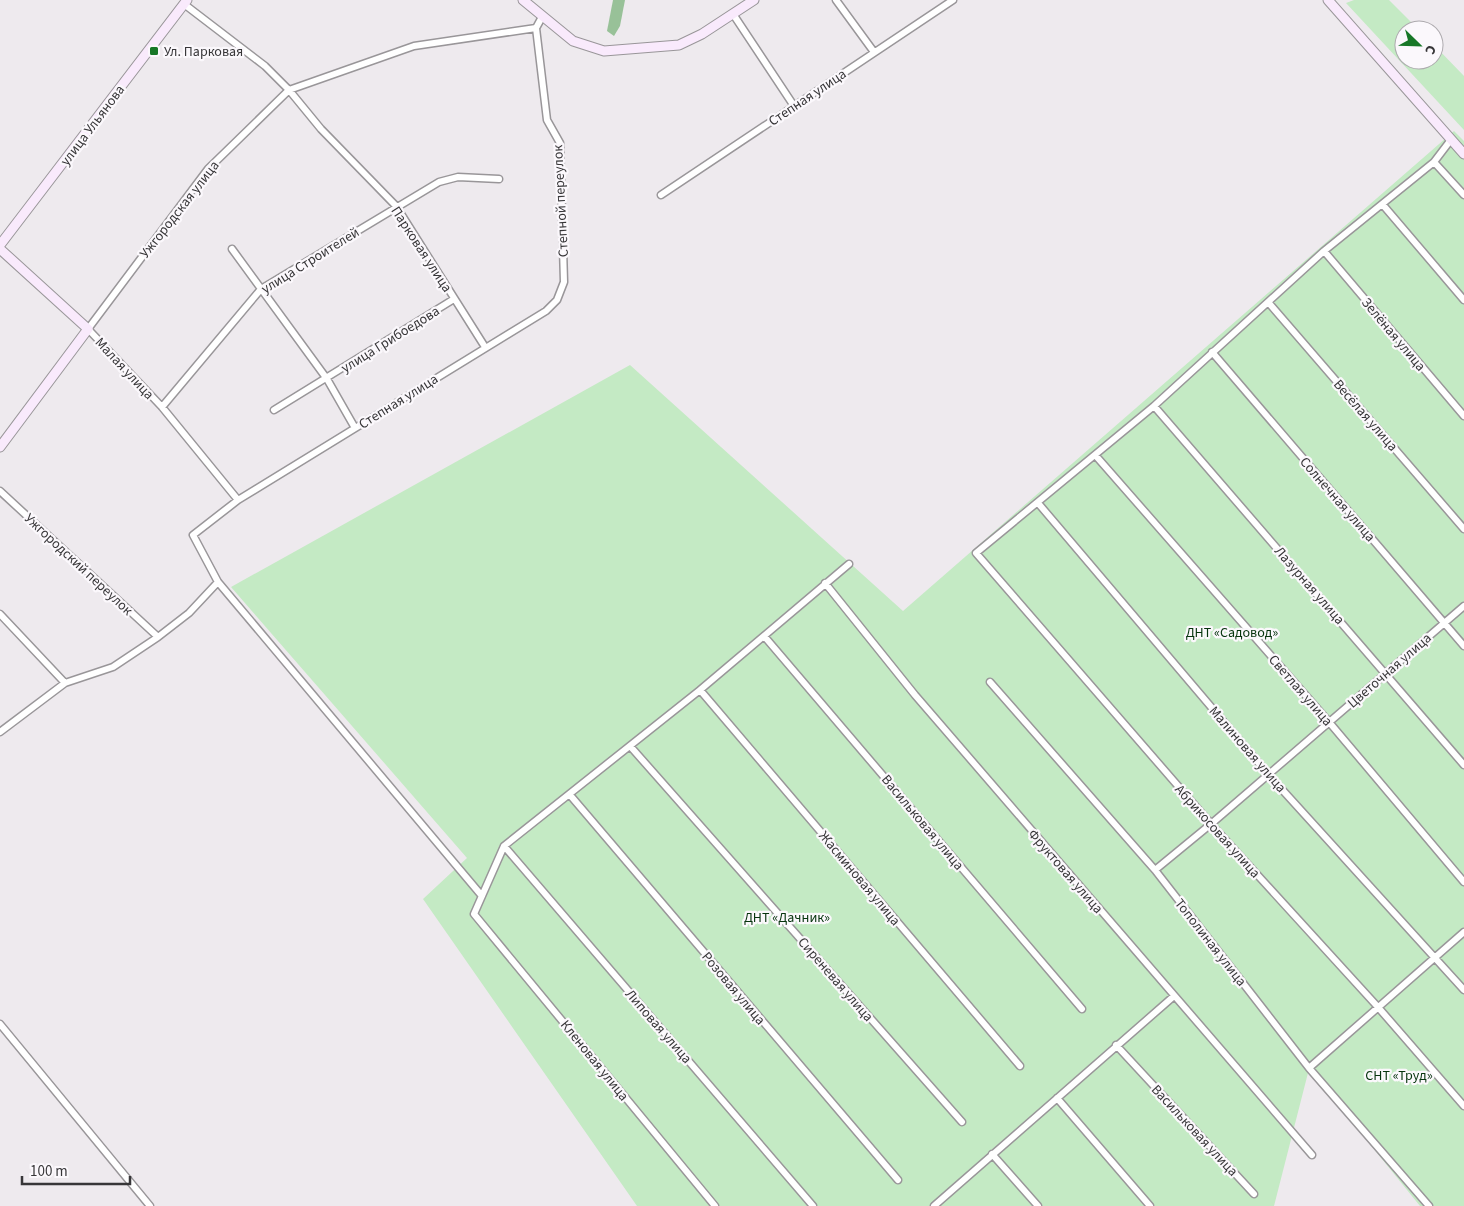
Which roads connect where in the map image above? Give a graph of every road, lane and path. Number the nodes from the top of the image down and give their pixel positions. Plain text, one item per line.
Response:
1 (523, 0) edge
2 (754, 0) edge
3 (836, 0) edge
4 (953, 0) edge
5 (1328, 0) edge
6 (186, 2) edge
7 (733, 14) junction
8 (542, 17) junction
9 (536, 28) junction
10 (874, 52) junction
11 (289, 90) junction
12 (794, 106) junction
13 (1450, 141) junction
14 (1464, 154) edge
15 (1434, 162) junction
16 (499, 179) dead end
17 (661, 195) dead end
18 (1464, 196) edge
19 (1383, 205) junction
20 (396, 206) junction
21 (0, 247) edge
22 (232, 249) dead end
23 (1324, 251) junction
24 (261, 289) junction
25 (454, 299) junction
26 (557, 300) joint
27 (1464, 300) edge
28 (1268, 302) junction
29 (88, 329) junction
30 (485, 347) junction
31 (1212, 352) junction
32 (326, 379) junction
33 (1154, 406) junction
34 (162, 407) junction
35 (274, 410) dead end
36 (1464, 416) edge
37 (355, 428) junction
38 (0, 447) edge
39 (1096, 456) junction
40 (0, 491) edge
41 (238, 500) junction
42 (1038, 503) junction
43 (1464, 529) edge
44 (849, 564) dead end
45 (218, 582) junction
46 (825, 583) junction
47 (1464, 606) edge
48 (1, 617) edge
49 (1444, 622) junction
50 (764, 636) junction
51 (158, 637) junction
52 (1464, 646) edge
53 (1386, 672) junction
54 (990, 682) dead end
55 (65, 684) junction
56 (700, 690) junction
57 (1328, 722) junction
58 (0, 732) edge
59 (630, 746) junction
60 (1464, 765) edge
61 (1268, 774) junction
62 (570, 795) junction
63 (1211, 824) junction
64 (504, 846) junction
65 (1155, 870) junction
66 (1464, 882) edge
67 (482, 896) junction
68 (1464, 932) edge
69 (1436, 958) junction
70 (1464, 990) edge
71 (1174, 996) junction
72 (1377, 1006) junction
73 (1082, 1009) dead end
74 (0, 1024) edge
75 (1116, 1045) junction
76 (1020, 1066) dead end
77 (1309, 1068) junction
78 (1057, 1098) junction
79 (1464, 1106) edge
80 (962, 1122) dead end
81 (992, 1154) junction
82 (1312, 1155) dead end
83 (898, 1180) dead end
84 (1254, 1194) dead end
85 (150, 1206) edge
86 (715, 1206) edge
87 (813, 1206) edge
88 (934, 1206) edge
89 (1038, 1206) edge
90 (1150, 1206) edge
91 (1429, 1206) edge

1 - 8 street
2 - 7 street
3 - 10 street
4 - 10 street, Степная улица
5 - 13 street
6 - 11 street, улица Ульянова
6 - 21 street, улица Ульянова
7 - 8 street
7 - 12 street
8 - 9 street
9 - 11 street, Ужгородская улица
9 - 26 street, Степной переулок
10 - 12 street, Степная улица
11 - 20 street, Парковая улица
11 - 29 street, Ужгородская улица
12 - 17 street, Степная улица
13 - 14 street
13 - 15 street
15 - 18 street
15 - 19 street
16 - 20 street, улица Строителей
19 - 23 street
19 - 27 street
20 - 24 street, улица Строителей
20 - 25 street, Парковая улица
21 - 29 street, Малая улица
22 - 24 street, улица Грибоедова
23 - 28 street
23 - 36 street, Зелёная улица
24 - 32 street, улица Грибоедова
24 - 34 street, улица Строителей
25 - 30 street, Парковая улица
25 - 32 street, улица Грибоедова
26 - 30 street, Степная улица
28 - 31 street
28 - 43 street, Весёлая улица
29 - 34 street, Малая улица
29 - 38 street, Ужгородская улица
30 - 37 street, Степная улица
31 - 33 street
31 - 49 street, Солнечная улица
32 - 35 street, улица Грибоедова
32 - 37 street, улица Грибоедова
33 - 39 street
33 - 53 street, Лазурная улица
34 - 41 street, Малая улица
37 - 41 street, Степная улица
39 - 42 street
39 - 57 street, Светлая улица
40 - 51 street, Ужгородский переулок
41 - 45 street, Степная улица
42 - 61 street, Малиновая улица
42 - 63 street, Абрикосовая улица
44 - 46 street
45 - 51 street
45 - 67 street
46 - 50 street
46 - 71 street, Фруктовая улица
47 - 49 street, Цветочная улица
48 - 55 street
49 - 52 street, Солнечная улица
49 - 53 street, Цветочная улица
50 - 56 street
50 - 73 street, Васильковая улица
51 - 55 street
53 - 57 street, Цветочная улица
53 - 60 street, Лазурная улица
54 - 65 street, Тополиная улица
55 - 58 street
56 - 59 street
56 - 76 street, Жасминовая улица
57 - 61 street, Цветочная улица
57 - 66 street, Светлая улица
59 - 62 street
59 - 80 street, Сиреневая улица
61 - 63 street, Цветочная улица
61 - 69 street, Малиновая улица
62 - 64 street
62 - 83 street, Розовая улица
63 - 65 street, Цветочная улица
63 - 72 street, Абрикосовая улица
64 - 67 street
64 - 87 street, Липовая улица
65 - 77 street, Тополиная улица
67 - 86 street, Кленовая улица
68 - 69 street
69 - 70 street, Малиновая улица
69 - 72 street
71 - 75 street
71 - 82 street, Фруктовая улица
72 - 77 street
72 - 79 street, Абрикосовая улица
74 - 85 street
75 - 78 street
75 - 84 street, Васильковая улица
77 - 91 street, Тополиная улица
78 - 81 street
78 - 90 street
81 - 88 street
81 - 89 street

